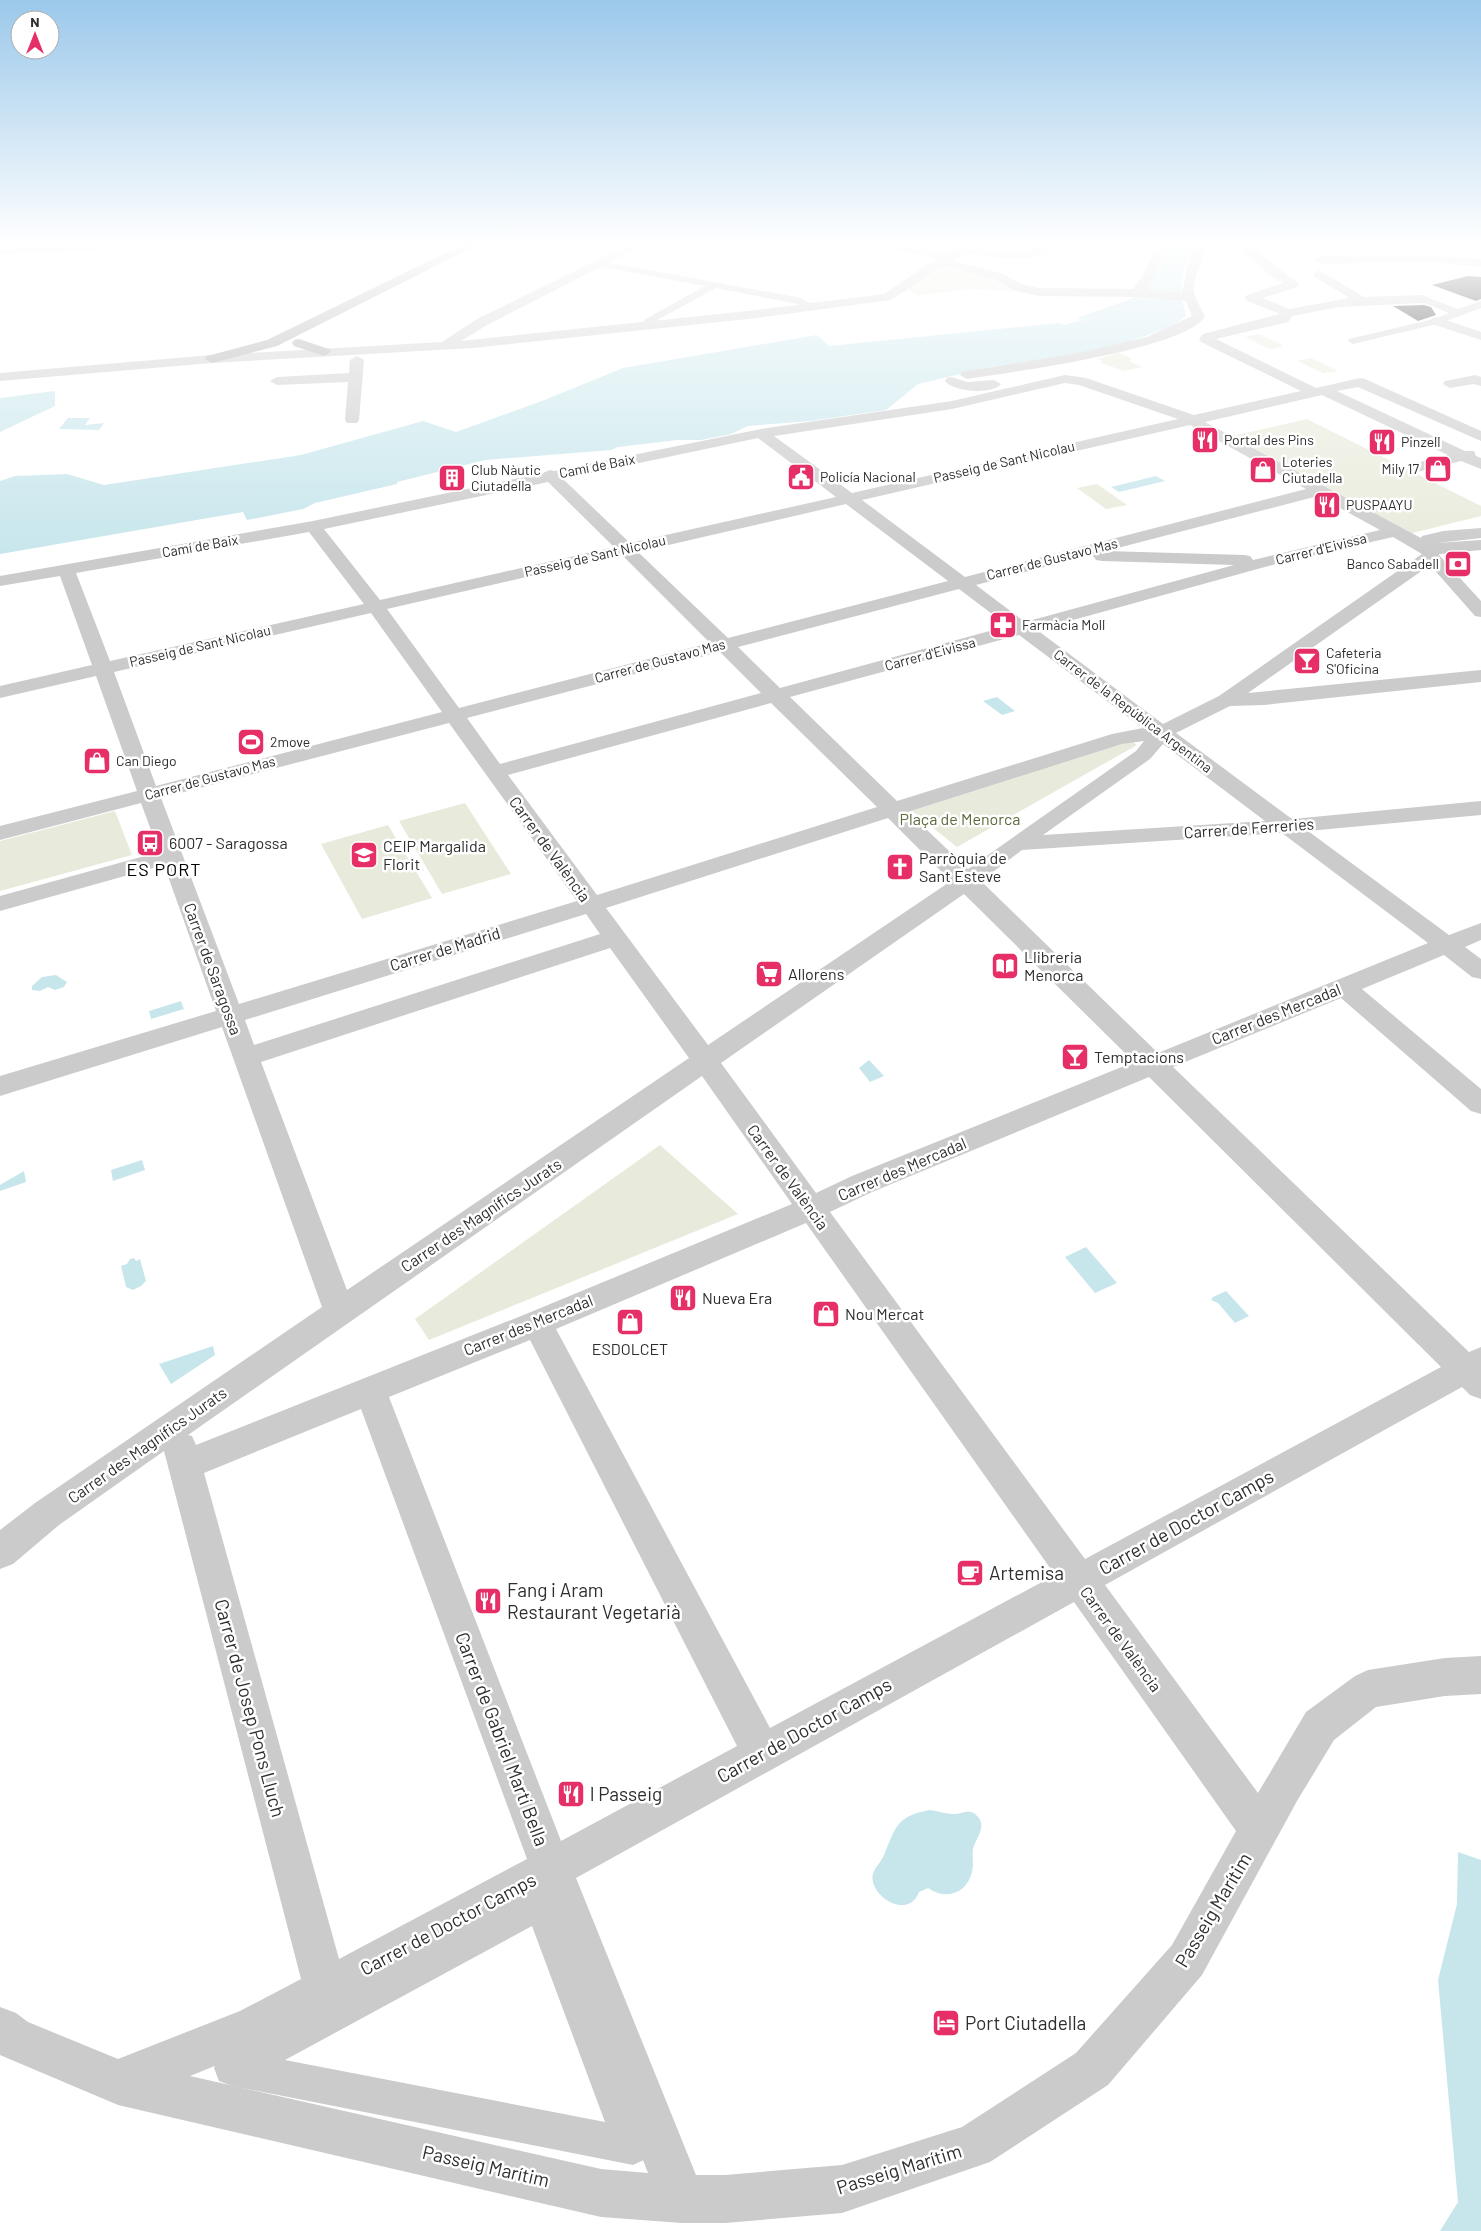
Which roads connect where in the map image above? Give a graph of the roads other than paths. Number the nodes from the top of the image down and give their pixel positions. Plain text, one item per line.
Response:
1 (264, 345) edge
2 (272, 345) edge
3 (297, 345) edge
4 (305, 345) edge
5 (446, 345) edge
6 (461, 345) edge
7 (1129, 345) edge
8 (1216, 345) edge
9 (443, 347) junction
10 (358, 351) junction
11 (324, 352) junction
12 (282, 354) junction
13 (212, 359) junction
14 (355, 376) junction
15 (0, 377) edge
16 (276, 381) dead end
17 (1481, 382) edge
18 (1294, 383) junction
19 (1450, 384) dead end
20 (1376, 389) junction
21 (1318, 391) junction
22 (1255, 392) dead end
23 (1339, 398) junction
24 (1195, 404) dead end
25 (1190, 419) junction
26 (352, 420) dead end
27 (761, 433) junction
28 (1481, 437) edge
29 (1481, 450) edge
30 (1462, 455) junction
31 (1481, 464) edge
32 (1417, 467) dead end
33 (550, 476) junction
34 (1321, 490) junction
35 (849, 498) junction
36 (313, 526) junction
37 (1395, 530) junction
38 (1481, 533) edge
39 (1481, 545) edge
40 (625, 549) junction
41 (1431, 553) junction
42 (1068, 555) junction
43 (1272, 560) junction
44 (66, 570) junction
45 (0, 581) edge
46 (962, 582) junction
47 (374, 606) junction
48 (1481, 612) edge
49 (1024, 629) junction
50 (723, 645) junction
51 (102, 668) junction
52 (1481, 676) edge
53 (0, 692) edge
54 (774, 695) junction
55 (1226, 700) junction
56 (453, 715) junction
57 (1162, 732) junction
58 (494, 772) junction
59 (148, 794) junction
60 (1481, 808) edge
61 (890, 809) junction
62 (1287, 826) junction
63 (0, 833) edge
64 (1016, 844) junction
65 (171, 856) junction
66 (965, 882) junction
67 (0, 904) edge
68 (590, 905) junction
69 (1481, 931) edge
70 (615, 938) junction
71 (1446, 945) junction
72 (1481, 971) edge
73 (1344, 987) junction
74 (230, 1014) junction
75 (246, 1057) junction
76 (705, 1061) junction
77 (1153, 1065) junction
78 (0, 1086) edge
79 (1481, 1104) edge
80 (810, 1209) junction
81 (340, 1311) junction
82 (537, 1323) junction
83 (1476, 1372) edge
84 (370, 1389) junction
85 (174, 1426) junction
86 (185, 1465) junction
87 (0, 1552) edge
88 (1079, 1581) junction
89 (1481, 1675) edge
90 (762, 1753) junction
91 (1260, 1830) junction
92 (551, 1868) junction
93 (490, 1916) junction
94 (557, 1917) junction
95 (325, 1989) junction
96 (0, 2029) edge
97 (261, 2039) junction
98 (118, 2082) junction
99 (633, 2113) junction
100 (682, 2199) junction

1 - 13 main road
2 - 12 main road
3 - 12 main road
4 - 11 main road
5 - 9 street
6 - 9 street
7 - 24 street
8 - 18 street
9 - 10 street
10 - 11 street
10 - 14 street
11 - 12 street
12 - 13 street
13 - 15 street
14 - 16 street
14 - 26 street
17 - 19 street
18 - 21 street
18 - 22 street
20 - 21 street, Passeig de Sant Nicolau
20 - 23 street
20 - 28 street
21 - 23 street
21 - 25 street, Passeig de Sant Nicolau
23 - 30 street
25 - 27 street, Camí de Baix
25 - 34 street, Camí de Baix
25 - 35 street, Passeig de Sant Nicolau
27 - 33 street, Camí de Baix
27 - 35 street, Carrer de la República Argentina
29 - 30 street
30 - 31 street
30 - 32 street
33 - 36 street, Camí de Baix
33 - 40 street
34 - 37 street, Camí de Baix
34 - 42 street, Carrer de Gustavo Mas
35 - 40 street, Passeig de Sant Nicolau
35 - 46 street, Carrer de la República Argentina
36 - 44 street, Camí de Baix
36 - 47 street, Carrer de València
37 - 41 street, Camí de Baix
37 - 43 street, Carrer d'Eivissa
38 - 41 street
39 - 41 street
40 - 47 street, Passeig de Sant Nicolau
40 - 50 street
41 - 48 street, Camí de Baix
41 - 55 street
42 - 43 street
42 - 46 street, Carrer de Gustavo Mas
43 - 49 street, Carrer d'Eivissa
44 - 45 street, Camí de Baix
44 - 51 street, Carrer de Saragossa
46 - 49 street, Carrer de la República Argentina
46 - 50 street, Carrer de Gustavo Mas
47 - 51 street, Passeig de Sant Nicolau
47 - 56 street, Carrer de València
49 - 54 street, Carrer d'Eivissa
49 - 57 street, Carrer de la República Argentina
50 - 54 street
50 - 56 street, Carrer de Gustavo Mas
51 - 53 street, Passeig de Sant Nicolau
51 - 59 street, Carrer de Saragossa
52 - 55 street
54 - 58 street, Carrer d'Eivissa
54 - 61 street
55 - 57 street
56 - 58 street, Carrer de València
56 - 59 street, Carrer de Gustavo Mas
57 - 61 street
57 - 62 street, Carrer de la República Argentina
57 - 64 street
58 - 68 street, Carrer de València
59 - 63 street, Carrer de Gustavo Mas
59 - 65 street, Carrer de Saragossa
60 - 62 street, Carrer de Ferreries
61 - 66 street
61 - 68 street, Carrer de Madrid
62 - 64 street, Carrer de Ferreries
62 - 71 street, Carrer de la República Argentina
64 - 66 street
65 - 67 street
65 - 74 street, Carrer de Saragossa
66 - 76 street, Carrer des Magnífics Jurats
66 - 77 street
68 - 70 street, Carrer de València
68 - 74 street, Carrer de Madrid
69 - 71 street, Carrer des Mercadal
70 - 75 street
70 - 76 street, Carrer de València
71 - 72 street, Carrer de la República Argentina
71 - 73 street, Carrer des Mercadal
73 - 77 street, Carrer des Mercadal
73 - 79 street
74 - 75 street, Carrer de Saragossa
74 - 78 street, Carrer de Madrid
75 - 81 street, Carrer de Saragossa
76 - 80 street, Carrer de València
76 - 81 street, Carrer des Magnífics Jurats
77 - 80 street, Carrer des Mercadal
77 - 83 street
80 - 82 street, Carrer des Mercadal
80 - 88 street, Carrer de València
81 - 85 street, Carrer des Magnífics Jurats
82 - 84 street, Carrer des Mercadal
82 - 90 street
83 - 88 street, Carrer de Doctor Camps
84 - 86 street, Carrer des Mercadal
84 - 92 street, Carrer de Gabriel Martí Bella
85 - 86 street, Carrer de Josep Pons Lluch
85 - 87 street, Carrer des Magnífics Jurats
86 - 95 street, Carrer de Josep Pons Lluch
88 - 90 street, Carrer de Doctor Camps
88 - 91 street, Carrer de València
89 - 91 street, Passeig Marítim
90 - 92 street, Carrer de Doctor Camps
91 - 100 street, Passeig Marítim
92 - 93 street, Carrer de Doctor Camps
92 - 94 street, Carrer de Gabriel Martí Bella
93 - 94 street
93 - 95 street, Carrer de Doctor Camps
93 - 97 street
94 - 99 street, Carrer de Gabriel Martí Bella
95 - 97 street, Carrer de Doctor Camps
96 - 98 street, Passeig Marítim
97 - 98 street, Carrer de Doctor Camps
97 - 99 street
98 - 100 street, Passeig Marítim
99 - 100 street, Carrer de Gabriel Martí Bella

